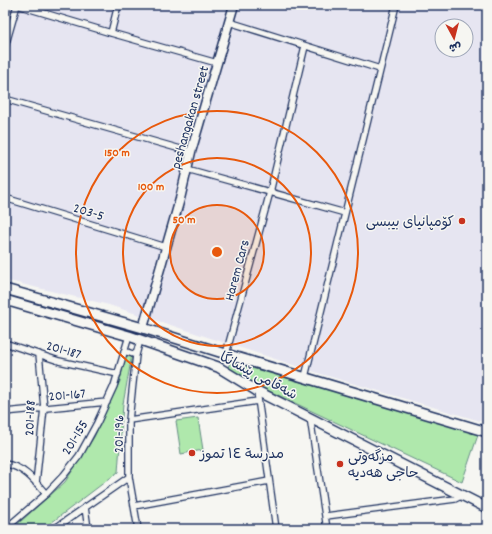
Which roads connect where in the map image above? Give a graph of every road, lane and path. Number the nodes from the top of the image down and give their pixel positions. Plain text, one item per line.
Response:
1 (118, 5) edge
2 (234, 5) edge
3 (396, 5) edge
4 (229, 22) junction
5 (111, 33) junction
6 (305, 46) junction
7 (5, 47) edge
8 (217, 63) junction
9 (380, 69) junction
10 (5, 99) edge
11 (191, 152) junction
12 (187, 169) junction
13 (270, 192) junction
14 (5, 198) edge
15 (345, 213) junction
16 (166, 247) junction
17 (5, 289) edge
18 (5, 300) edge
19 (143, 328) junction
20 (128, 336) junction
21 (140, 340) junction
22 (5, 343) edge
23 (124, 351) junction
24 (39, 354) junction
25 (226, 354) junction
26 (136, 355) junction
27 (218, 368) junction
28 (118, 374) junction
29 (304, 377) junction
30 (257, 391) junction
31 (258, 401) junction
32 (107, 402) junction
33 (44, 408) junction
34 (5, 412) edge
35 (310, 417) junction
36 (129, 420) junction
37 (487, 432) edge
38 (5, 464) edge
39 (129, 477) junction
40 (269, 481) junction
41 (36, 483) junction
42 (46, 494) junction
43 (462, 496) junction
44 (134, 506) junction
45 (85, 507) junction
46 (487, 508) edge
47 (326, 516) junction
48 (5, 529) edge
49 (54, 529) edge
50 (88, 529) edge
51 (138, 529) edge
52 (276, 529) edge
53 (327, 529) edge

1 - 5 street
2 - 4 street, peshangakan street
3 - 9 street
4 - 6 street
4 - 8 street, peshangakan street
5 - 7 street
5 - 8 street
6 - 9 street
6 - 13 street, Harem Cars
8 - 11 street, peshangakan street
9 - 15 street
10 - 11 street
11 - 12 street, peshangakan street
12 - 13 street
12 - 16 street, peshangakan street
13 - 15 street
13 - 25 street, Harem Cars
14 - 16 street, 203-5
15 - 29 street
16 - 19 street, peshangakan street
17 - 19 main road, شەقامی پێشانگا
18 - 20 main road, شەقامی پێشانگا
19 - 25 main road, شەقامی پێشانگا
20 - 21 main road, شەقامی پێشانگا
20 - 23 street, 201-155
21 - 26 street, 201-196
21 - 27 main road, شەقامی پێشانگا
22 - 24 street, 201-187
23 - 26 street
23 - 28 street, 201-155
24 - 28 street, 201-187
24 - 33 street, 201-188
25 - 27 main road
25 - 29 main road, شەقامی پێشانگا
26 - 36 street, 201-196
27 - 30 main road, شەقامی پێشانگا
28 - 32 street, 201-155
29 - 37 main road, شەقامی پێشانگا
30 - 31 street
30 - 35 main road, شەقامی پێشانگا
31 - 36 street
31 - 40 street
32 - 33 street, 201-167
32 - 42 street, 201-155
33 - 34 street, 201-167
33 - 41 street, 201-188
35 - 43 main road, شەقامی پێشانگا
35 - 47 street
36 - 39 street, 201-196
38 - 41 street
39 - 44 street, 201-196
39 - 45 street
40 - 44 street
40 - 52 street
41 - 42 street
42 - 48 street, 201-155
43 - 46 main road, شەقامی پێشانگا
43 - 47 street
44 - 51 street, 201-196
45 - 49 street
45 - 50 street
47 - 53 street

